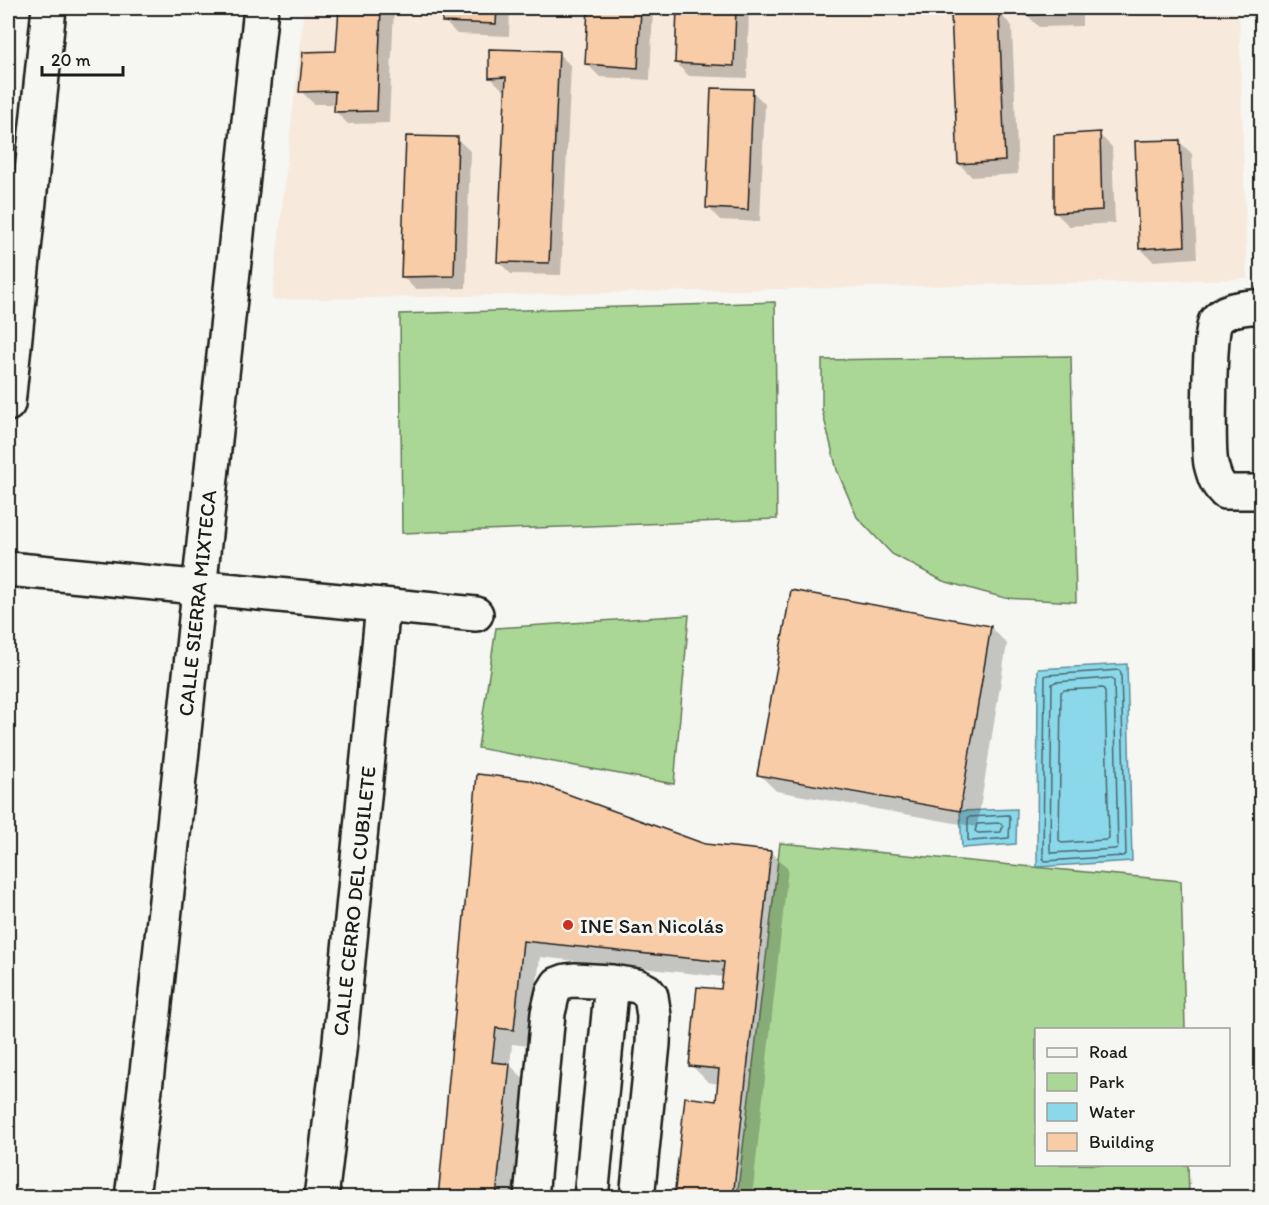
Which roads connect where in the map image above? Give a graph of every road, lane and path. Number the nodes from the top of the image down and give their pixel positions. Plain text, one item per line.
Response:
1 (49, 8) edge
2 (261, 8) edge
3 (21, 153) edge
4 (1262, 306) edge
5 (8, 404) edge
6 (1262, 492) edge
7 (8, 569) edge
8 (199, 587) junction
9 (383, 605) junction
10 (476, 614) dead end
11 (612, 982) junction
12 (132, 1197) edge
13 (321, 1197) edge
14 (531, 1197) edge
15 (591, 1197) edge
16 (637, 1197) edge

1 - 3 street
2 - 8 street, CALLE SIERRA MIXTECA
3 - 5 street
4 - 6 street
7 - 8 street
8 - 9 street
8 - 12 street, CALLE SIERRA MIXTECA
9 - 10 street
9 - 13 street, CALLE CERRO DEL CUBILETE
11 - 14 street
11 - 15 street
11 - 16 street

